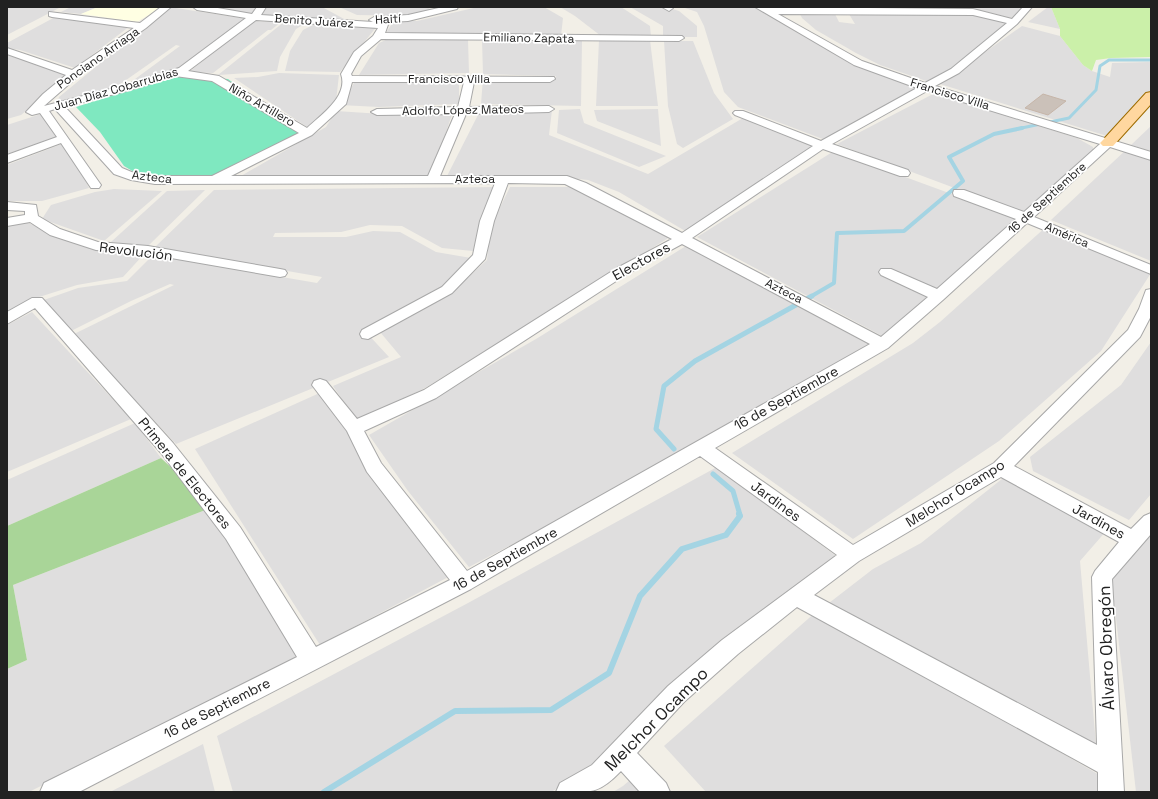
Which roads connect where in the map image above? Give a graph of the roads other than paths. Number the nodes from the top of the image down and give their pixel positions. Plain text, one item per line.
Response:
1 (66, 7) edge
2 (167, 7) edge
3 (197, 7) edge
4 (262, 7) edge
5 (454, 7) edge
6 (1028, 7) edge
7 (762, 9) edge
8 (838, 9) edge
9 (917, 9) edge
10 (254, 17) junction
11 (345, 18) dead end
12 (1014, 22) junction
13 (385, 23) junction
14 (143, 26) junction
15 (379, 36) junction
16 (679, 38) dead end
17 (7, 50) edge
18 (176, 72) junction
19 (73, 74) junction
20 (348, 79) junction
21 (470, 79) junction
22 (550, 79) dead end
23 (925, 87) junction
24 (1151, 96) edge
25 (58, 106) junction
26 (463, 109) junction
27 (549, 109) dead end
28 (37, 110) junction
29 (377, 112) dead end
30 (739, 113) dead end
31 (308, 132) junction
32 (64, 138) junction
33 (1108, 143) junction
34 (822, 145) junction
35 (1151, 156) edge
36 (7, 159) edge
37 (904, 173) dead end
38 (502, 179) junction
39 (432, 180) junction
40 (213, 181) junction
41 (95, 185) dead end
42 (959, 193) dead end
43 (7, 206) edge
44 (1024, 217) junction
45 (32, 218) junction
46 (7, 222) edge
47 (682, 239) junction
48 (1151, 270) edge
49 (886, 272) dead end
50 (280, 273) dead end
51 (1151, 293) edge
52 (939, 296) junction
53 (7, 319) edge
54 (368, 334) dead end
55 (882, 344) junction
56 (320, 385) dead end
57 (354, 428) junction
58 (700, 447) junction
59 (1001, 468) junction
60 (1151, 521) edge
61 (1133, 540) junction
62 (852, 555) junction
63 (464, 583) junction
64 (796, 596) junction
65 (311, 659) junction
66 (621, 753) junction
67 (1110, 765) junction
68 (53, 792) edge
69 (569, 792) edge
70 (657, 792) edge
71 (1111, 792) edge

1 - 14 street
2 - 14 street, Ponciano Arriaga
3 - 10 street, Benito Juárez
4 - 10 street, Juan Díaz Cobarrubias
5 - 13 street, Haití
6 - 12 street, Electores
7 - 8 street
7 - 23 street, Francisco Villa
8 - 9 street
9 - 12 street
10 - 13 street, Benito Juárez
10 - 18 street, Juan Díaz Cobarrubias
11 - 13 street, Haití
12 - 23 street, Electores
13 - 15 street
14 - 19 street, Ponciano Arriaga
15 - 16 street, Emiliano Zapata
15 - 20 street
17 - 19 street
18 - 25 street, Juan Díaz Cobarrubias
18 - 31 street, Niño Artillero
19 - 28 street, Ponciano Arriaga
20 - 21 street, Francisco Villa
20 - 31 street
21 - 22 street, Francisco Villa
21 - 26 street
23 - 33 street, Francisco Villa
23 - 34 street, Electores
24 - 33 main road, 16 de Septiembre
25 - 28 street, Juan Díaz Cobarrubias
25 - 40 street, Azteca
26 - 27 street, Adolfo López Mateos
26 - 29 street, Adolfo López Mateos
26 - 39 street
28 - 32 street
30 - 34 street
31 - 40 street
32 - 36 street
32 - 41 street
33 - 35 street, Francisco Villa
33 - 44 street, 16 de Septiembre
34 - 37 street
34 - 47 street, Electores
38 - 39 street, Azteca
38 - 47 street, Azteca
38 - 54 street
39 - 40 street, Azteca
42 - 44 street, América
43 - 45 street, Revolución
44 - 48 street, América
44 - 52 street, 16 de Septiembre
45 - 46 street
45 - 50 street, Revolución
47 - 55 street, Azteca
47 - 57 street, Electores
49 - 52 street
51 - 59 street, Melchor Ocampo
52 - 55 street, 16 de Septiembre
53 - 65 street, Primera de Electores
55 - 58 street, 16 de Septiembre
56 - 57 street
57 - 63 street
58 - 62 street, Jardines
58 - 63 street, 16 de Septiembre
59 - 61 street, Jardines
59 - 62 street, Melchor Ocampo
60 - 61 street, Álvaro Obregón
61 - 67 street, Álvaro Obregón
62 - 64 street, Melchor Ocampo
63 - 65 street, 16 de Septiembre
64 - 66 street, Melchor Ocampo
64 - 67 street
65 - 68 street, 16 de Septiembre
66 - 69 street, Melchor Ocampo
66 - 70 street
67 - 71 street, Álvaro Obregón

